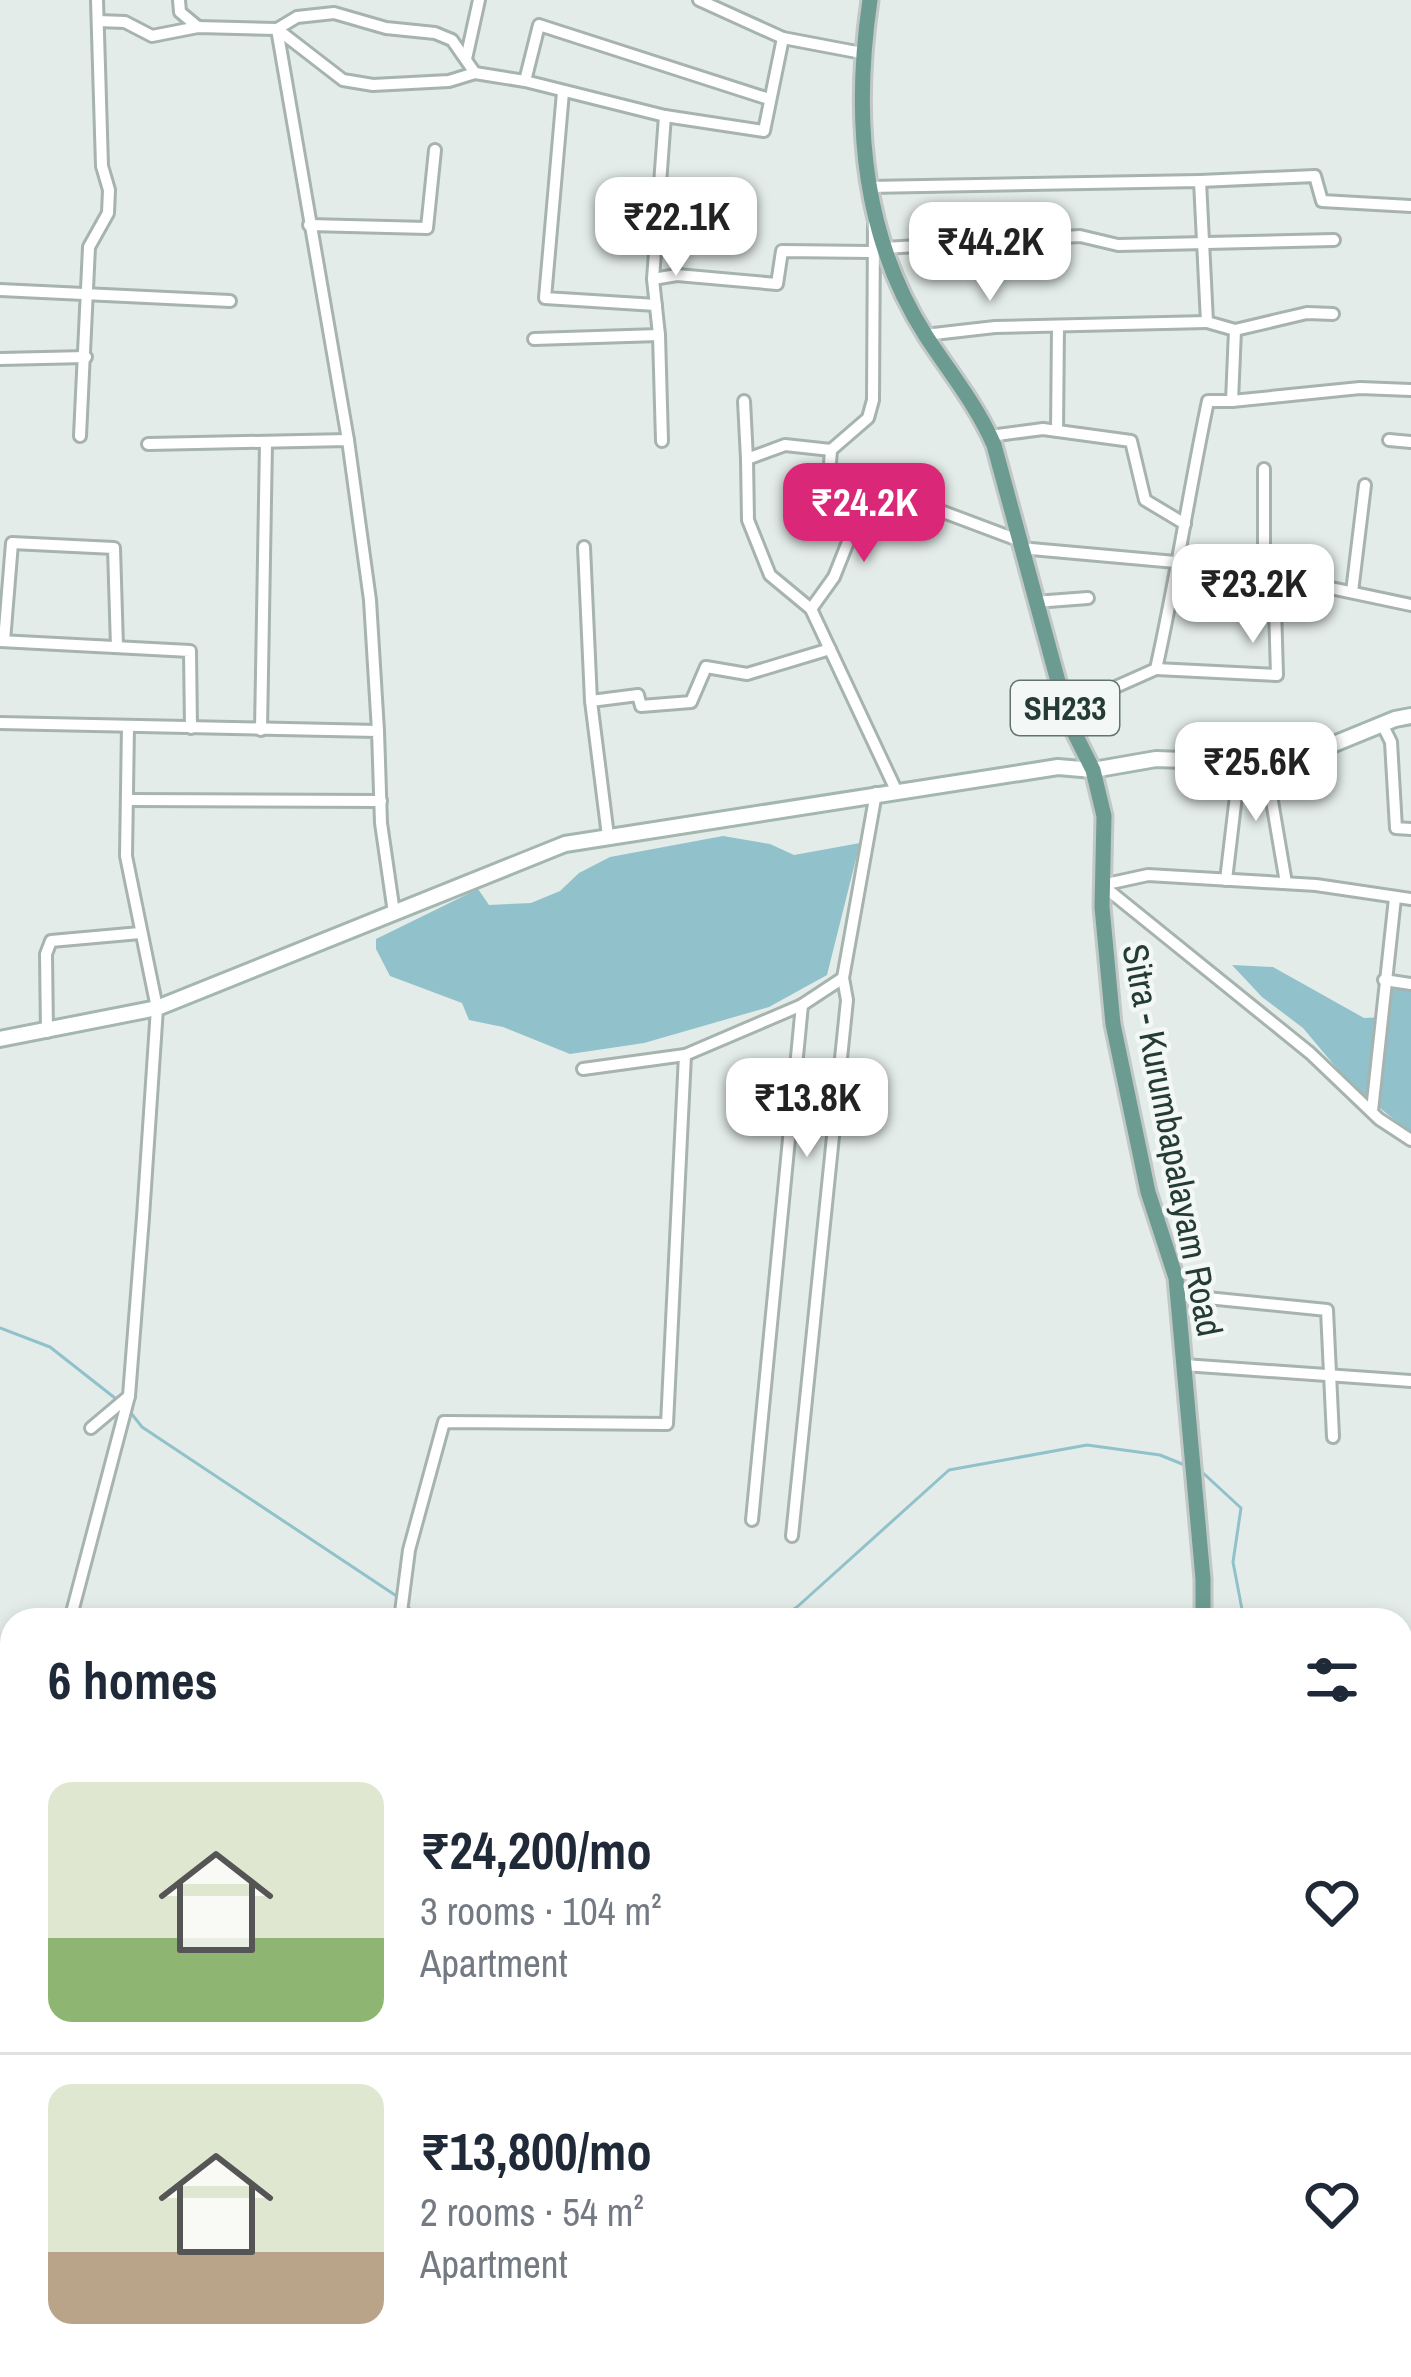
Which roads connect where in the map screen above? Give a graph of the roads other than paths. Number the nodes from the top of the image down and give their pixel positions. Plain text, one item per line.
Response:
1 (97, 0) edge
2 (179, 0) edge
3 (479, 0) edge
4 (700, 0) edge
5 (870, 0) edge
6 (98, 21) junction
7 (198, 27) junction
8 (277, 29) junction
9 (784, 38) junction
10 (862, 53) junction
11 (466, 58) junction
12 (475, 74) junction
13 (525, 81) junction
14 (563, 92) junction
15 (770, 99) junction
16 (664, 116) junction
17 (435, 150) dead end
18 (1199, 181) junction
19 (869, 187) junction
20 (1411, 206) edge
21 (309, 225) junction
22 (1334, 240) dead end
23 (1203, 244) junction
24 (878, 250) junction
25 (653, 279) junction
26 (0, 290) edge
27 (86, 292) junction
28 (230, 301) dead end
29 (656, 304) junction
30 (1333, 314) dead end
31 (1207, 322) junction
32 (1058, 327) junction
33 (1235, 330) junction
34 (659, 335) junction
35 (926, 335) junction
36 (534, 339) dead end
37 (86, 357) junction
38 (0, 358) edge
39 (1411, 390) edge
40 (744, 400) dead end
41 (1232, 401) junction
42 (1057, 431) junction
43 (80, 436) dead end
44 (990, 436) junction
45 (348, 440) junction
46 (1389, 440) dead end
47 (662, 441) dead end
48 (1411, 442) edge
49 (266, 443) junction
50 (148, 444) dead end
51 (831, 450) junction
52 (747, 459) junction
53 (1264, 469) dead end
54 (1365, 485) dead end
55 (867, 494) junction
56 (1184, 524) junction
57 (1019, 544) junction
58 (584, 547) dead end
59 (1180, 562) junction
60 (1258, 572) junction
61 (1352, 592) junction
62 (1173, 596) junction
63 (1088, 598) dead end
64 (1035, 602) junction
65 (1411, 605) edge
66 (811, 609) junction
67 (2, 641) edge
68 (117, 647) junction
69 (830, 650) junction
70 (1156, 669) junction
71 (591, 700) junction
72 (1066, 709) junction
73 (1411, 716) edge
74 (0, 723) edge
75 (1382, 724) junction
76 (128, 726) junction
77 (191, 728) junction
78 (260, 730) junction
79 (378, 731) junction
80 (1265, 760) junction
81 (1240, 763) junction
82 (1093, 770) junction
83 (896, 790) junction
84 (876, 793) junction
85 (128, 800) junction
86 (381, 801) junction
87 (1411, 829) edge
88 (608, 836) junction
89 (1226, 880) junction
90 (1286, 884) junction
91 (1102, 885) junction
92 (1395, 898) junction
93 (1411, 898) edge
94 (394, 913) junction
95 (140, 932) junction
96 (844, 978) junction
97 (1384, 980) junction
98 (1411, 984) edge
99 (802, 1005) junction
100 (157, 1008) junction
101 (47, 1032) junction
102 (0, 1039) edge
103 (685, 1055) junction
104 (583, 1069) dead end
105 (1372, 1111) junction
106 (1411, 1140) edge
107 (1177, 1295) junction
108 (1184, 1365) junction
109 (1332, 1375) junction
110 (1411, 1381) edge
111 (128, 1397) junction
112 (91, 1429) dead end
113 (1333, 1437) dead end
114 (752, 1520) dead end
115 (792, 1536) dead end
116 (73, 1608) edge
117 (402, 1608) edge
118 (1202, 1608) edge

1 - 6 street
2 - 7 street
3 - 11 street
4 - 9 street
5 - 10 main road, Sitra - Kurumbapalayam Road / SH233
6 - 7 street
6 - 27 street
7 - 8 street
8 - 11 street
8 - 12 street
8 - 21 street
9 - 10 street
9 - 15 street
10 - 19 main road, Sitra - Kurumbapalayam Road / SH233
11 - 12 street
12 - 13 street
13 - 14 street
13 - 15 street
14 - 16 street
14 - 29 street
15 - 16 street
16 - 25 street
17 - 21 street
18 - 19 street
18 - 20 street
18 - 23 street
19 - 24 main road, Sitra - Kurumbapalayam Road / SH233
21 - 45 street
22 - 23 street
23 - 24 street
23 - 31 street
24 - 25 street
24 - 35 main road, Sitra - Kurumbapalayam Road / SH233
24 - 51 street
25 - 29 street
26 - 27 street
27 - 28 street
27 - 37 street
29 - 34 street
30 - 33 street
31 - 32 street
31 - 33 street
32 - 35 street
32 - 42 street
33 - 41 street
34 - 36 street
34 - 47 street
35 - 44 main road, Sitra - Kurumbapalayam Road / SH233
37 - 38 street
37 - 43 street
39 - 41 street
40 - 52 street
41 - 56 street
42 - 44 street
42 - 56 street
44 - 57 main road, Sitra - Kurumbapalayam Road / SH233
45 - 49 street
45 - 79 street
46 - 48 street
49 - 50 street
49 - 78 street
51 - 52 street
51 - 55 street
52 - 66 street
53 - 60 street
54 - 61 street
55 - 57 street
55 - 66 street
56 - 59 street
57 - 59 street
57 - 64 main road, Sitra - Kurumbapalayam Road / SH233
58 - 71 street
59 - 60 street
59 - 62 street
60 - 61 street
61 - 65 street
62 - 70 street
62 - 70 street
63 - 64 street
64 - 72 main road, Sitra - Kurumbapalayam Road / SH233
66 - 69 street
67 - 68 street
67 - 68 street
68 - 77 street
69 - 71 street
69 - 83 street
70 - 72 street
71 - 88 street
72 - 82 main road, Sitra - Kurumbapalayam Road / SH233
73 - 75 main road
74 - 76 street
75 - 80 main road
75 - 87 street
76 - 77 street
76 - 85 street
77 - 78 street
78 - 79 street
79 - 86 street
80 - 81 main road
80 - 90 street
81 - 82 main road
81 - 89 street
82 - 83 main road
82 - 91 main road, Sitra - Kurumbapalayam Road / SH233
83 - 84 main road
84 - 88 main road
84 - 96 street
85 - 86 street
85 - 95 street
86 - 94 street
88 - 94 main road
89 - 90 street
89 - 91 street
90 - 92 street
91 - 105 street
91 - 107 main road, Sitra - Kurumbapalayam Road / SH233
92 - 93 street
92 - 97 street
94 - 100 main road
95 - 100 street
95 - 101 street
96 - 99 street
96 - 115 street
97 - 98 street
97 - 105 street
99 - 103 street
99 - 114 street
100 - 101 main road
100 - 111 street
101 - 102 main road
103 - 104 street
103 - 117 street
105 - 106 street
107 - 108 main road, Sitra - Kurumbapalayam Road / SH233
107 - 109 street
108 - 109 street
108 - 118 main road, Sitra - Kurumbapalayam Road / SH233
109 - 110 street
109 - 113 street
111 - 112 street
111 - 116 street

